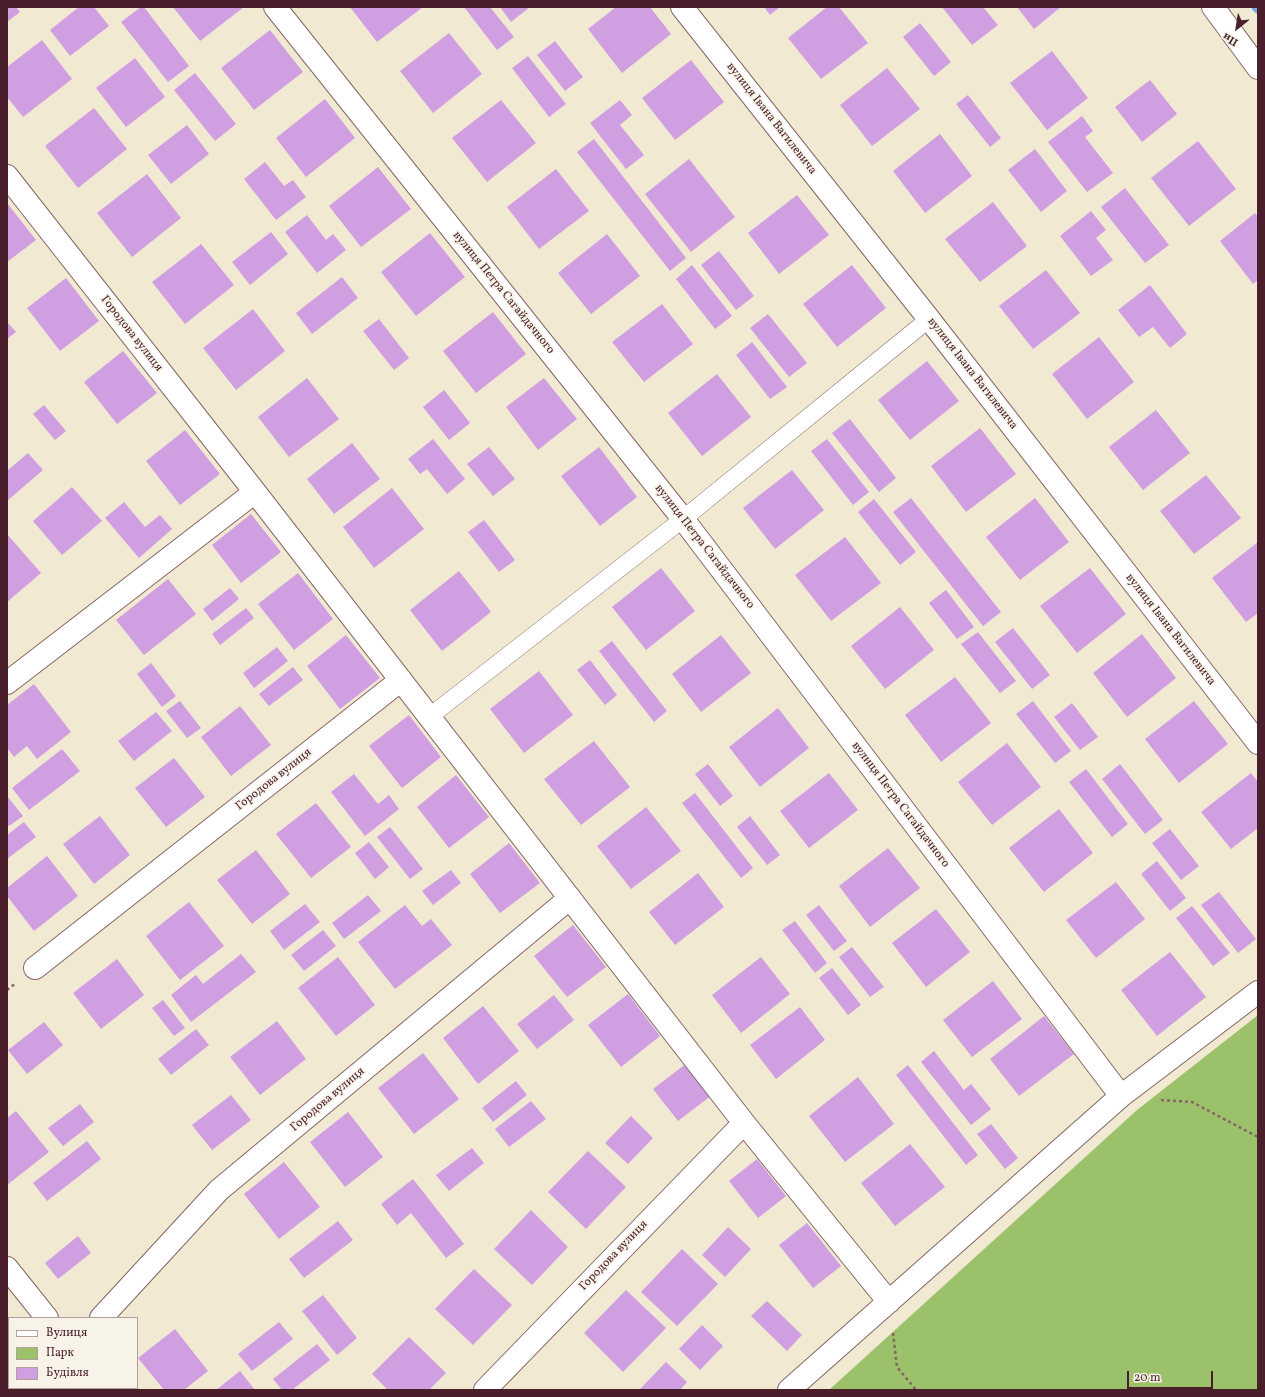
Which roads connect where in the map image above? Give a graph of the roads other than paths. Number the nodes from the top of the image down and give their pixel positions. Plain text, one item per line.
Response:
1 (275, 7) edge
2 (682, 7) edge
3 (1213, 7) edge
4 (1258, 68) edge
5 (7, 176) edge
6 (929, 319) junction
7 (255, 492) junction
8 (683, 518) junction
9 (9, 676) edge
10 (401, 680) junction
11 (429, 717) junction
12 (1258, 743) edge
13 (570, 898) junction
14 (35, 968) dead end
15 (1258, 992) edge
16 (1121, 1096) junction
17 (744, 1123) junction
18 (7, 1268) edge
19 (888, 1302) junction
20 (46, 1317) edge
21 (102, 1317) edge
22 (485, 1390) edge
23 (789, 1390) edge

1 - 8 street, вулиця Петра Сагайдачного
2 - 6 street, вулиця Івана Вагилевича
3 - 4 street
5 - 7 street, Городова вулиця
6 - 8 lane
6 - 12 street, вулиця Івана Вагилевича
7 - 9 street
7 - 10 street, Городова вулиця
8 - 11 lane
8 - 16 street, вулиця Петра Сагайдачного
10 - 11 street, Городова вулиця
10 - 14 street, Городова вулиця
11 - 13 street, Городова вулиця
13 - 17 street, Городова вулиця
13 - 21 street, Городова вулиця
15 - 16 street
16 - 19 street
17 - 19 street, Городова вулиця
17 - 22 street, Городова вулиця
18 - 20 street
19 - 23 street

